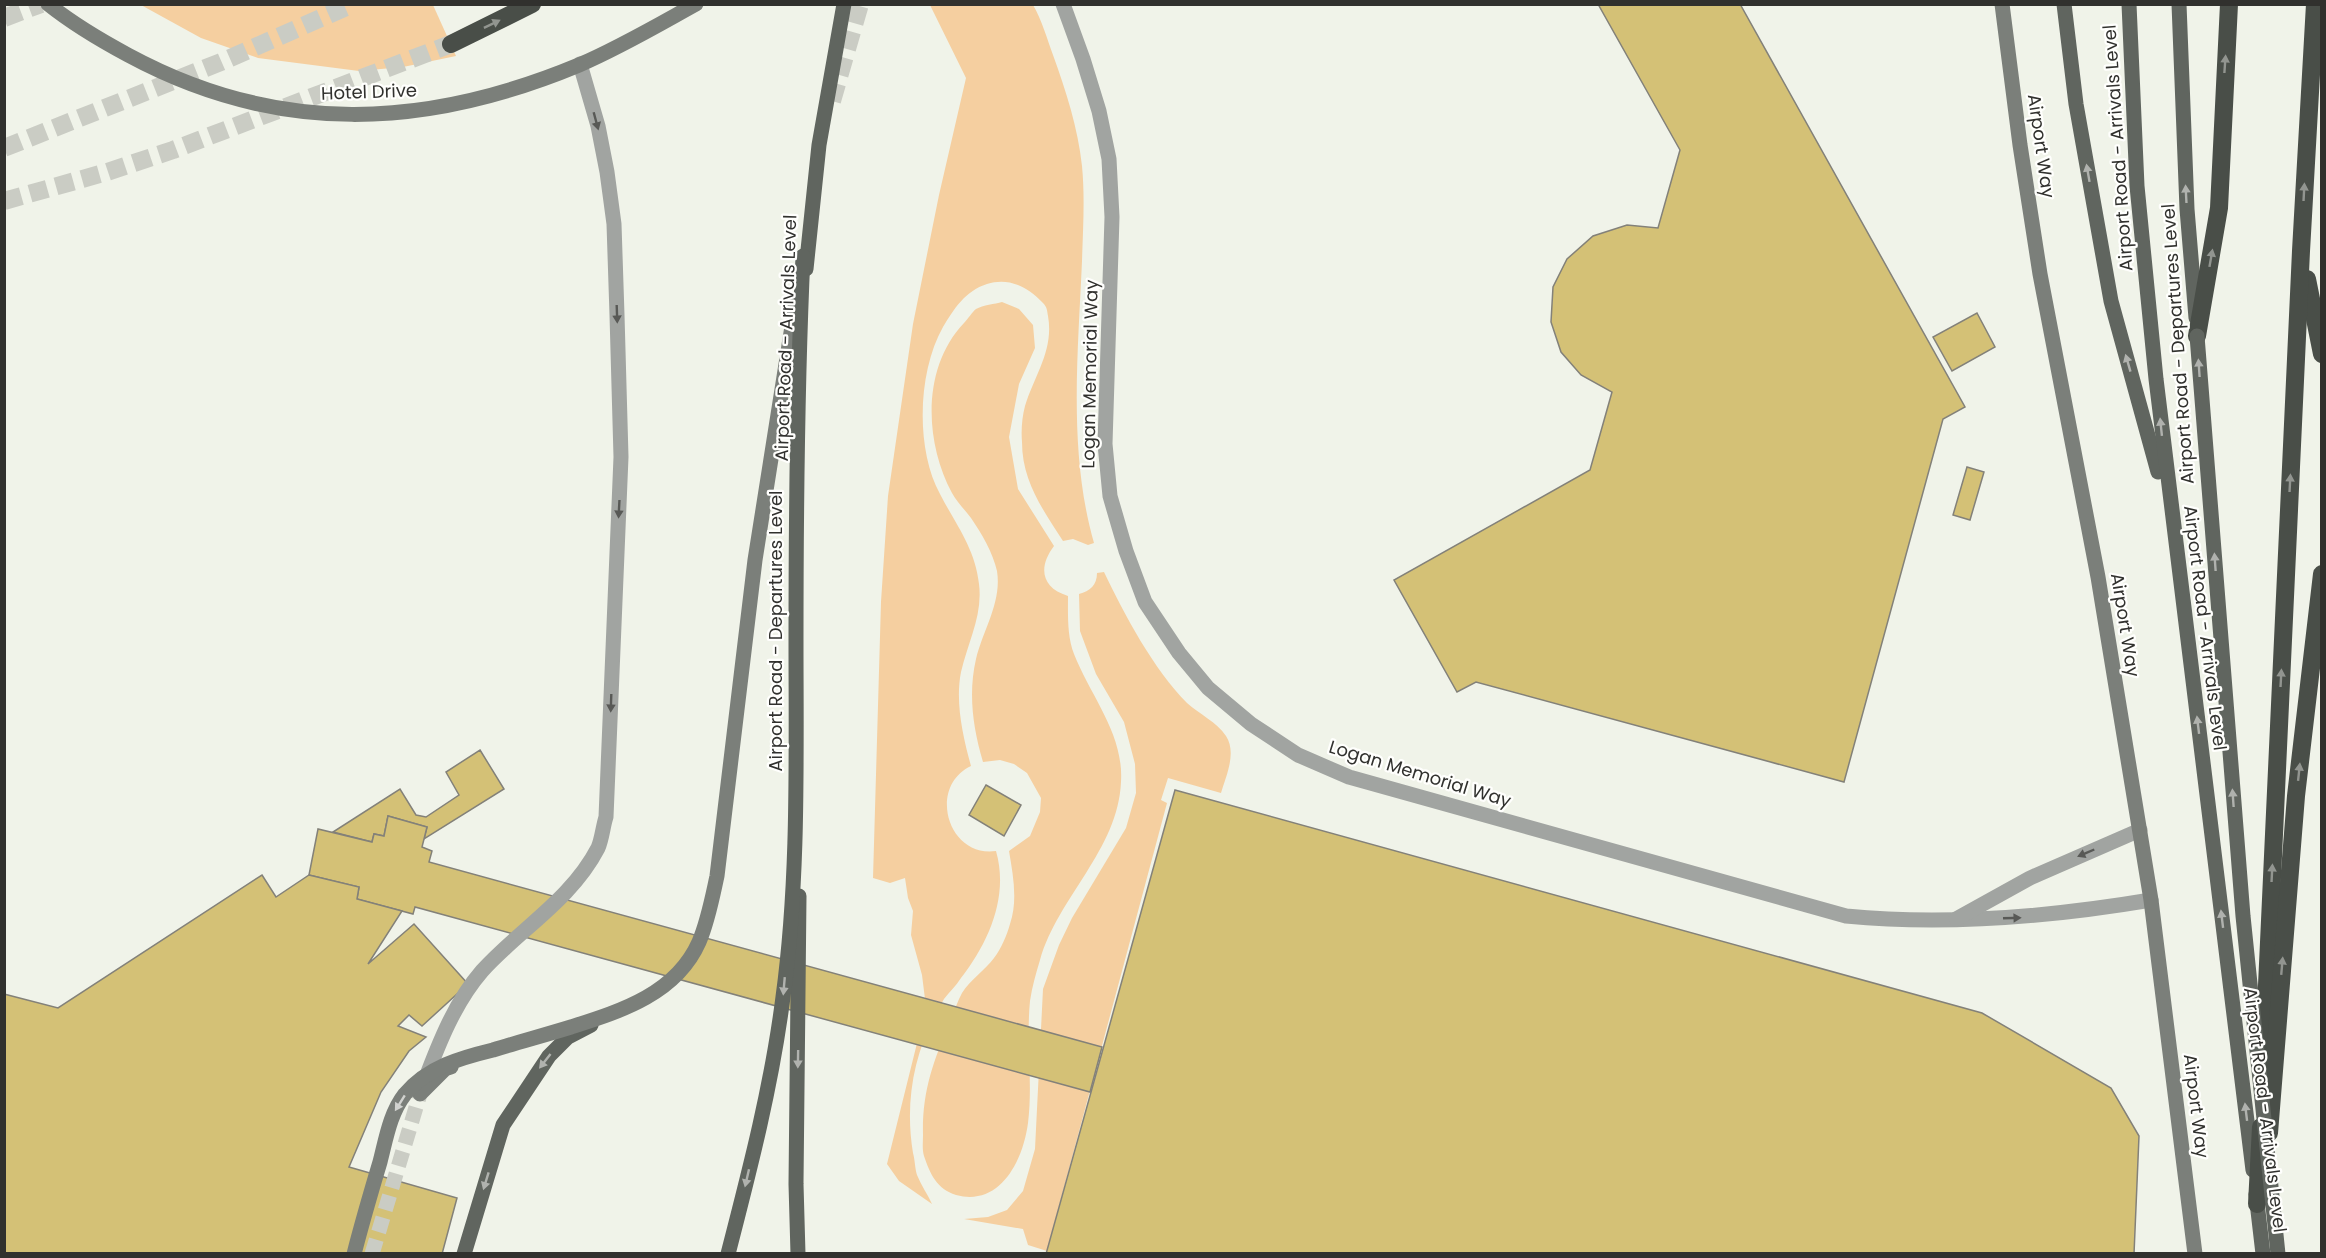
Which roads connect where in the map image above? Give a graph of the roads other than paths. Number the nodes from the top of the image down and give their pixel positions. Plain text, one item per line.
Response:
1 (48, 4) edge
2 (532, 4) edge
3 (696, 4) edge
4 (836, 4) edge
5 (844, 4) edge
6 (1063, 4) edge
7 (2002, 4) edge
8 (2064, 4) edge
9 (2129, 4) edge
10 (2179, 4) edge
11 (2229, 4) edge
12 (2315, 4) edge
13 (451, 44) tunnel mouth
14 (580, 64) junction
15 (810, 231) junction
16 (2301, 251) junction
17 (803, 256) junction
18 (2197, 336) junction
19 (2322, 354) edge
20 (2172, 521) junction
21 (2322, 574) edge
22 (2140, 830) junction
23 (2151, 900) junction
24 (1953, 920) junction
25 (608, 1015) junction
26 (420, 1094) joint
27 (2267, 1150) junction
28 (796, 1184) junction
29 (2257, 1204) junction
30 (354, 1254) edge
31 (464, 1254) edge
32 (728, 1254) edge
33 (789, 1254) edge
34 (798, 1254) edge
35 (2195, 1254) edge
36 (2263, 1254) edge
37 (2278, 1254) edge

1 - 14 main road, Hotel Drive
13 -> 2 highway
3 - 14 main road, Hotel Drive
4 - 17 main road, Airport Road - Departures Level
5 - 15 main road, Airport Road - Arrivals Level
6 - 24 street, Logan Memorial Way
7 - 22 main road, Airport Way
20 -> 8 main road
20 -> 9 main road, Airport Road - Arrivals Level
18 -> 10 main road, Airport Road - Departures Level
18 -> 11 highway
16 -> 12 highway
14 -> 26 street
15 - 25 main road
15 -> 28 main road, Airport Road - Arrivals Level
16 - 19 highway
29 -> 16 highway
17 -> 30 main road, bridge
17 -> 32 main road, Airport Road - Departures Level, bridge
27 -> 18 main road, Airport Road - Departures Level, bridge
29 -> 20 main road, Airport Road - Arrivals Level
27 -> 21 highway, bridge
22 - 23 main road, Airport Way
22 -> 24 street, Logan Memorial Way
24 -> 23 street, Logan Memorial Way
23 - 35 main road, Airport Way
25 - 26 main road
25 -> 31 main road
27 - 37 main road, Airport Road - Departures Level, bridge
28 - 33 main road
28 - 34 main road
29 - 36 main road, Airport Road - Arrivals Level

